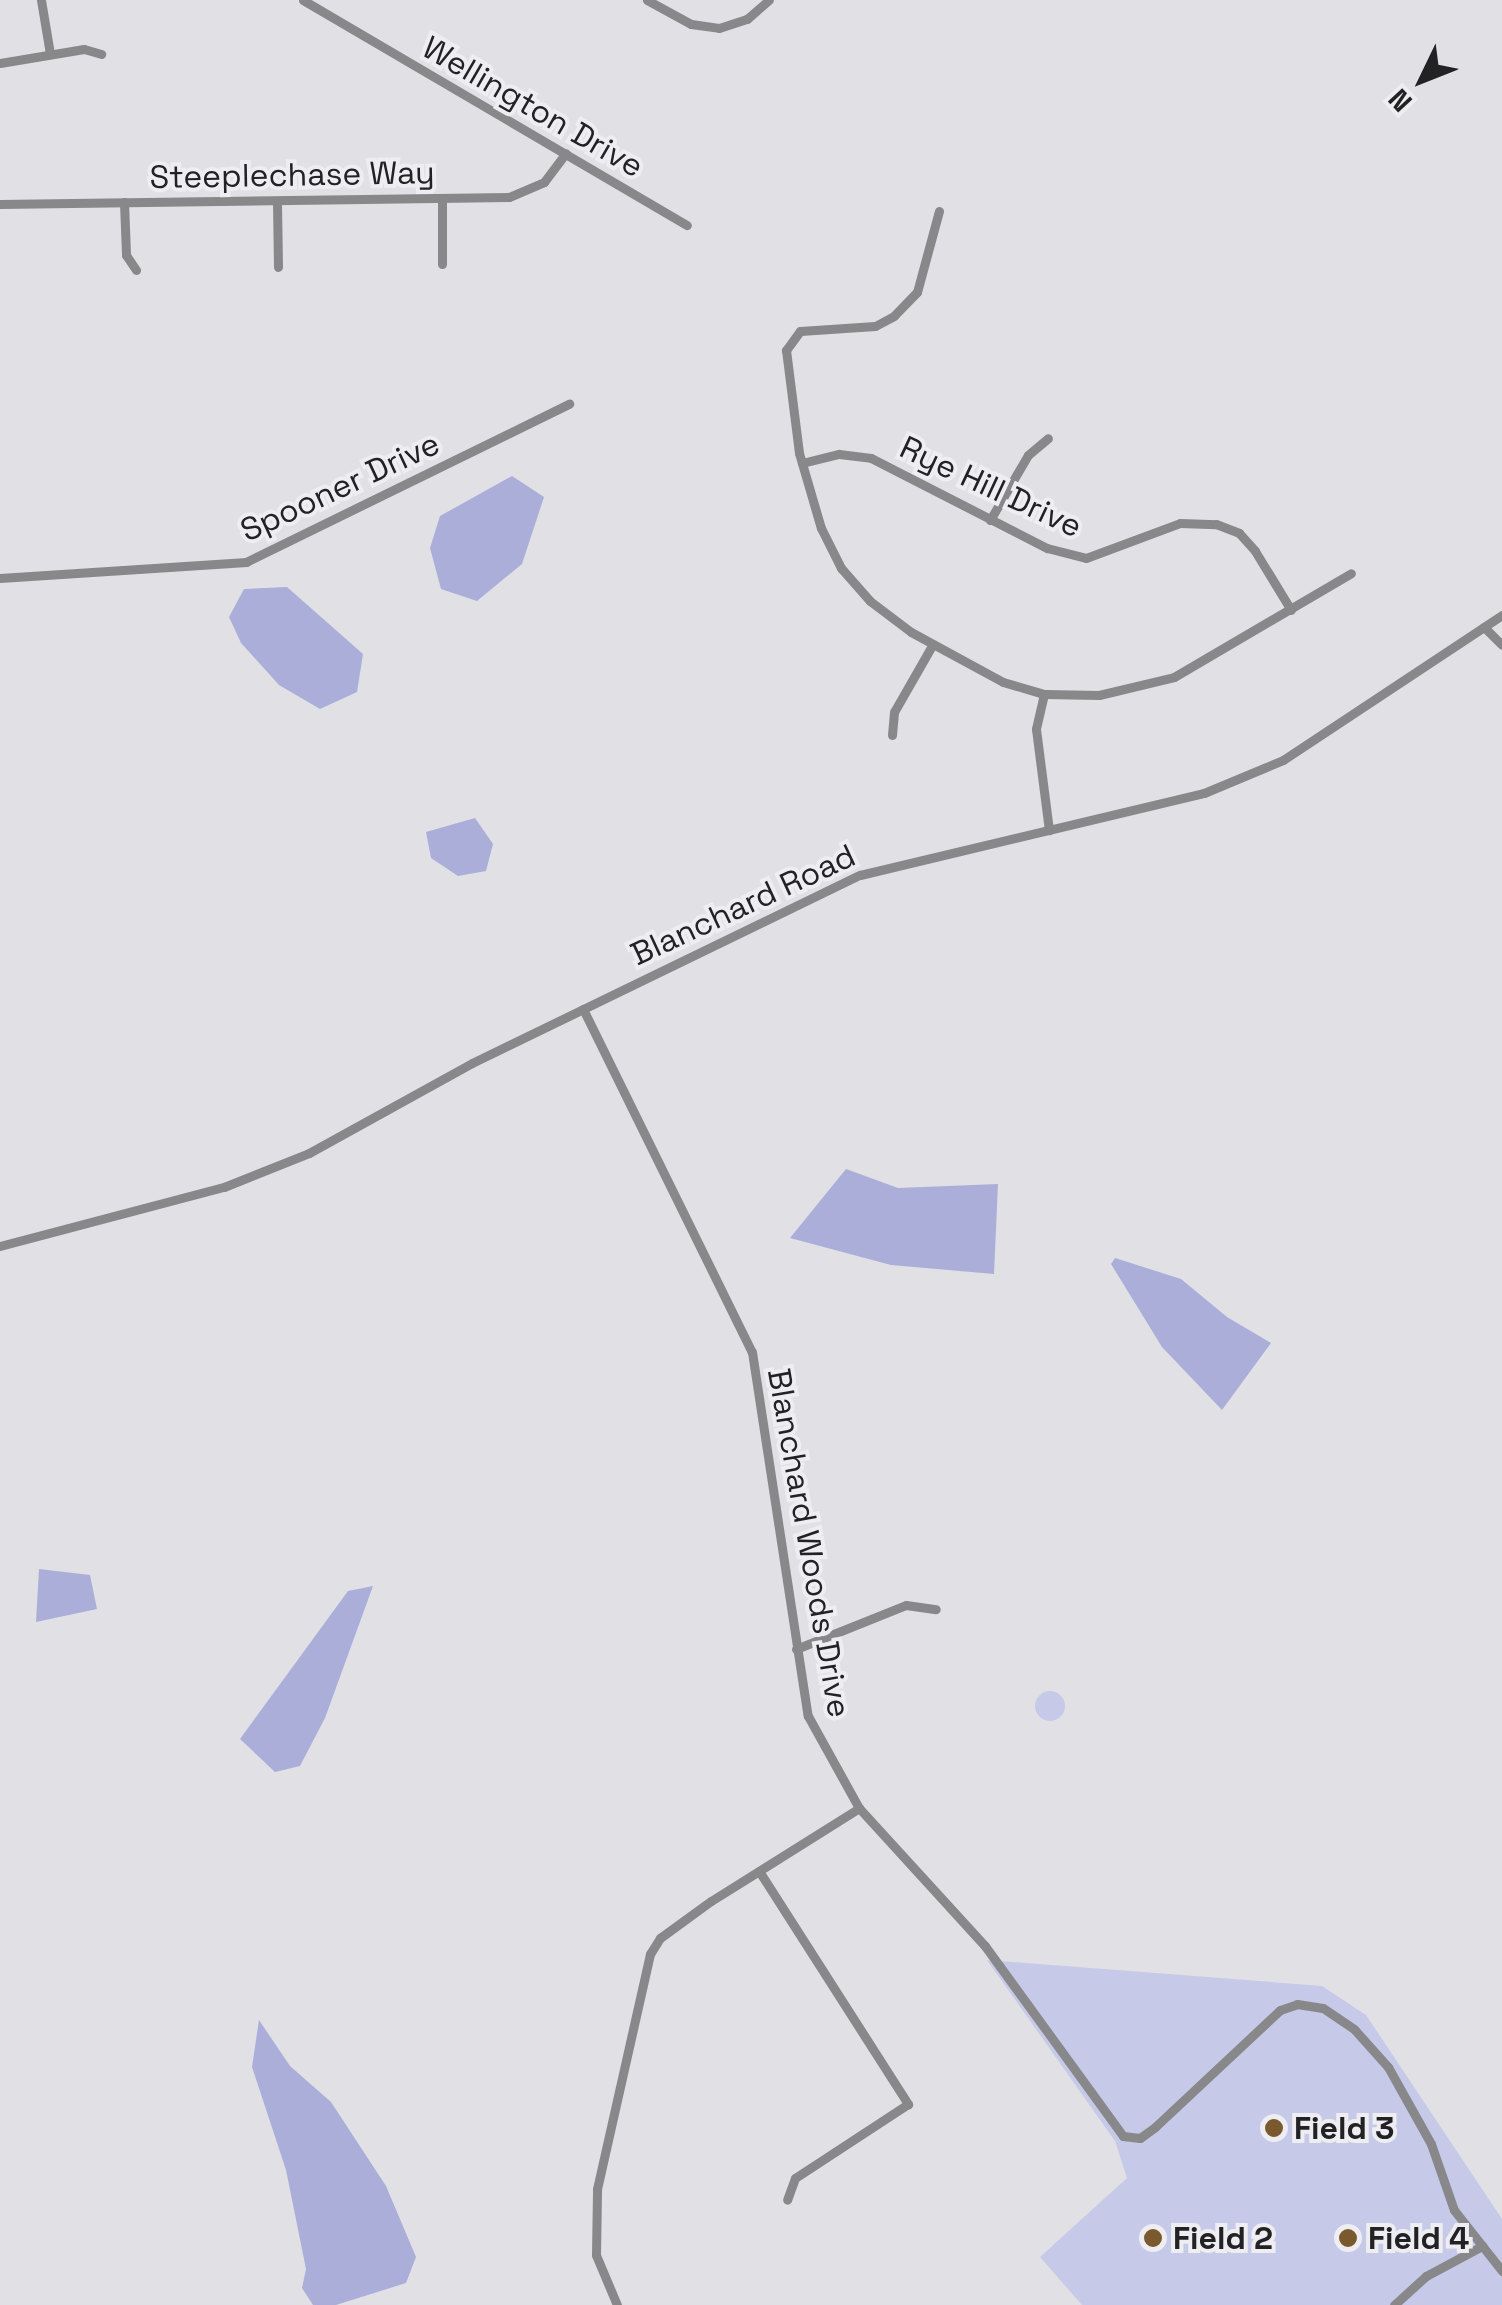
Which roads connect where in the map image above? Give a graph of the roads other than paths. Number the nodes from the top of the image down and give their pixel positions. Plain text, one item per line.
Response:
1 (40, 0) edge
2 (303, 0) edge
3 (648, 0) edge
4 (769, 0) edge
5 (50, 54) junction
6 (101, 54) dead end
7 (0, 63) edge
8 (566, 153) junction
9 (442, 198) junction
10 (124, 202) junction
11 (277, 202) junction
12 (0, 204) edge
13 (939, 210) dead end
14 (687, 225) dead end
15 (442, 264) dead end
16 (278, 267) dead end
17 (136, 270) dead end
18 (568, 404) dead end
19 (1048, 438) dead end
20 (802, 463) junction
21 (990, 520) junction
22 (1351, 573) dead end
23 (0, 578) edge
24 (1290, 610) junction
25 (1502, 615) edge
26 (1484, 627) junction
27 (933, 644) junction
28 (1502, 646) edge
29 (1044, 694) junction
30 (892, 734) dead end
31 (1049, 830) junction
32 (583, 1008) junction
33 (0, 1246) edge
34 (936, 1609) dead end
35 (796, 1649) junction
36 (859, 1808) junction
37 (759, 1871) junction
38 (787, 2200) dead end
39 (1482, 2246) junction
40 (1502, 2270) edge
41 (617, 2305) edge
42 (1394, 2305) edge

1 - 5 street
2 - 8 street, Wellington Drive
3 - 4 street
5 - 6 street
5 - 7 street
8 - 9 street, Steeplechase Way
8 - 14 street, Wellington Drive
9 - 11 street, Steeplechase Way
9 - 15 street
10 - 11 street, Steeplechase Way
10 - 12 street, Steeplechase Way
10 - 17 street
11 - 16 street
13 - 20 street
18 - 23 street, Spooner Drive
19 - 21 street
20 - 21 street, Rye Hill Drive
20 - 27 street
21 - 24 street, Rye Hill Drive
22 - 24 street
24 - 29 street
25 - 26 street, Blanchard Road
26 - 28 street
26 - 31 street, Blanchard Road
27 - 29 street
27 - 30 street
29 - 31 street
31 - 32 street, Blanchard Road
32 - 33 street, Blanchard Road
32 - 35 street, Blanchard Woods Drive
34 - 35 street
35 - 36 street, Blanchard Woods Drive
36 - 37 street
36 - 39 street, Blanchard Woods Drive
37 - 38 street
37 - 41 street
39 - 40 street, Blanchard Woods Drive
39 - 42 street

